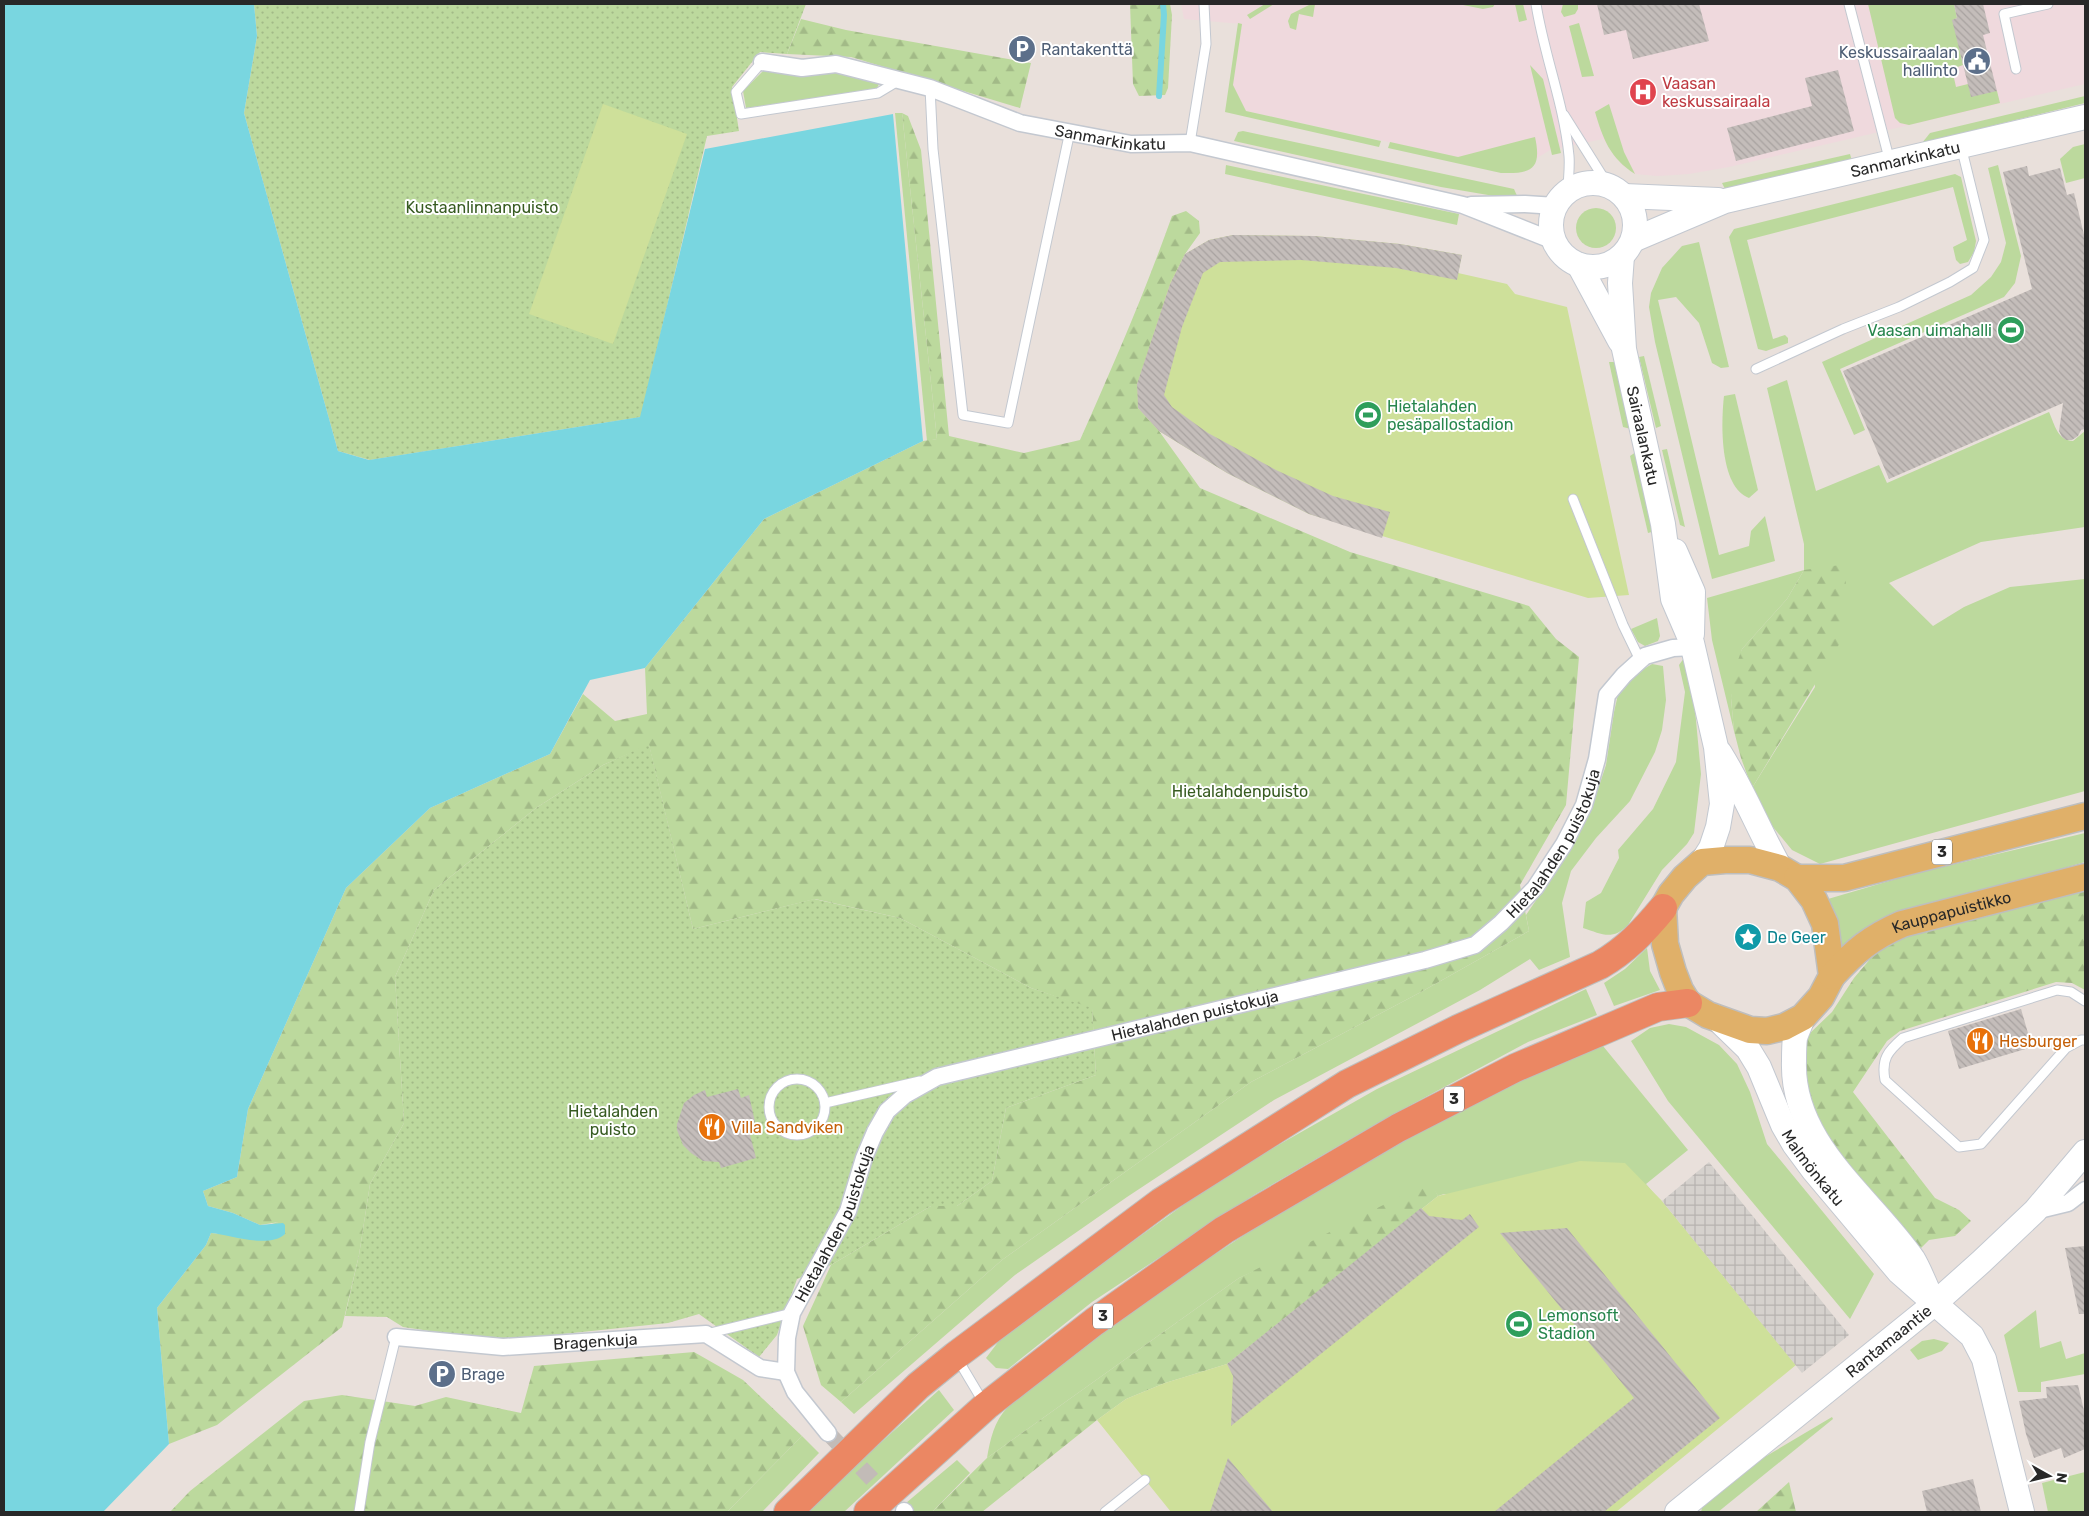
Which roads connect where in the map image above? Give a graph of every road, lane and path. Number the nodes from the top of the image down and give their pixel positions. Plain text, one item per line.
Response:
1 (1204, 4) edge
2 (1536, 4) edge
3 (1849, 4) edge
4 (2048, 4) edge
5 (762, 62) joint
6 (2016, 69) dead end
7 (898, 80) junction
8 (930, 88) junction
9 (1562, 112) junction
10 (2085, 116) edge
11 (1070, 131) junction
12 (1190, 143) junction
13 (1961, 146) junction
14 (1890, 162) junction
15 (1616, 190) junction
16 (1562, 198) junction
17 (1725, 200) junction
18 (1463, 205) junction
19 (1554, 241) junction
20 (1628, 248) junction
21 (1579, 265) junction
22 (1624, 350) junction
23 (1756, 368) dead end
24 (1573, 499) dead end
25 (1692, 645) junction
26 (1640, 660) junction
27 (1716, 747) junction
28 (2085, 816) edge
29 (1702, 862) junction
30 (1788, 873) junction
31 (2085, 877) edge
32 (1663, 908) junction
33 (1832, 976) junction
34 (2085, 1001) edge
35 (1688, 1003) junction
36 (1715, 1017) junction
37 (1803, 1017) junction
38 (2085, 1040) edge
39 (937, 1077) junction
40 (825, 1102) junction
41 (2085, 1152) edge
42 (2085, 1190) edge
43 (2035, 1211) junction
44 (1934, 1304) junction
45 (792, 1313) junction
46 (706, 1334) junction
47 (396, 1337) joint
48 (955, 1356) junction
49 (786, 1372) junction
50 (986, 1406) junction
51 (828, 1433) tunnel mouth
52 (1145, 1480) dead end
53 (1680, 1511) edge
54 (359, 1512) edge
55 (788, 1512) edge
56 (868, 1512) edge
57 (1105, 1512) edge
58 (2022, 1512) edge

1 - 12 lane
2 - 9 lane
3 - 14 lane
4 - 6 lane
5 - 7 street, Sanmarkinkatu
5 - 7 lane
7 - 8 street, Sanmarkinkatu
8 - 11 street, Sanmarkinkatu
8 - 11 lane
9 - 15 lane
9 - 16 lane
10 - 13 street, Sanmarkinkatu
11 - 12 street, Sanmarkinkatu
12 - 18 street, Sanmarkinkatu
13 - 14 street, Sanmarkinkatu
13 - 23 lane
14 - 17 street, Sanmarkinkatu
15 - 16 street
15 - 17 street, Sanmarkinkatu
15 - 20 street
16 - 18 street, Sanmarkinkatu
16 - 19 street
17 - 20 street, Sanmarkinkatu
18 - 19 street, Sanmarkinkatu
19 - 21 street
20 - 21 street
20 - 22 street, Sairaalankatu
21 - 22 street, Sairaalankatu
22 - 25 street, Sairaalankatu
24 - 26 lane
25 - 26 street, Hietalahden puistokuja
25 - 27 street, Sairaalankatu
26 - 39 street, Hietalahden puistokuja
27 - 29 street, Sairaalankatu
27 - 30 street, Sairaalankatu
28 - 30 main road, 3
29 - 30 main road, 3
29 - 32 main road
30 - 33 main road
31 - 33 main road, Kauppapuistikko
32 - 35 main road
32 - 48 highway
33 - 37 main road
34 - 38 lane
35 - 36 main road
35 - 50 highway, 3
36 - 37 main road
36 - 44 street, Malmönkatu
37 - 44 street, Malmönkatu
39 - 40 lane
39 - 45 street, Hietalahden puistokuja
40 - 40 lane
41 - 43 street, Rantamaantie
42 - 43 street
43 - 44 street, Rantamaantie
44 - 53 street, Rantamaantie
44 - 58 street, Malmönkatu
45 - 46 lane
45 - 49 street, Hietalahden puistokuja
46 - 47 street, Bragenkuja
46 - 49 street
47 - 54 lane
48 - 50 lane
48 - 55 highway
49 - 51 street, Hietalahden puistokuja
50 - 56 highway, 3
52 - 57 lane

